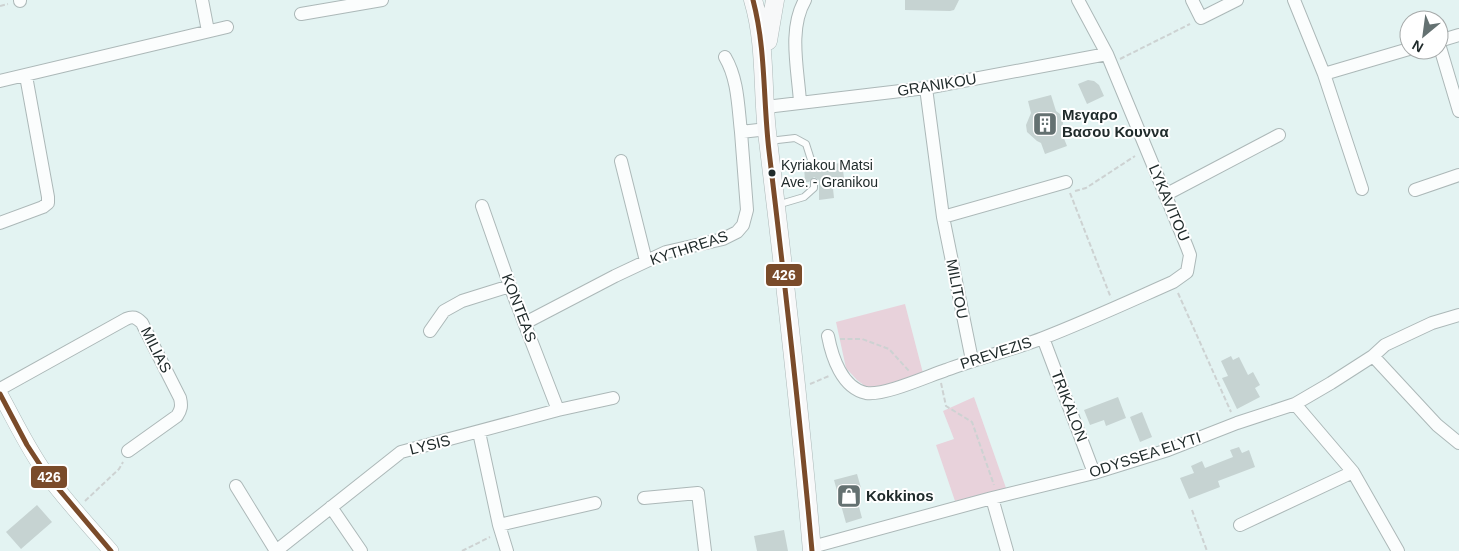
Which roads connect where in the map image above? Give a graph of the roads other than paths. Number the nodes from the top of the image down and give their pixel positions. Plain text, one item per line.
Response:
1 (202, 0) edge
2 (377, 0) edge
3 (753, 0) edge
4 (775, 0) edge
5 (805, 0) edge
6 (1078, 0) edge
7 (1192, 0) edge
8 (1237, 0) edge
9 (1294, 0) edge
10 (301, 14) dead end
11 (227, 27) dead end
12 (208, 32) junction
13 (1399, 52) edge
14 (725, 57) dead end
15 (1109, 59) junction
16 (1444, 60) edge
17 (1324, 74) junction
18 (26, 76) junction
19 (0, 81) edge
20 (926, 88) junction
21 (765, 98) junction
22 (800, 102) junction
23 (1459, 111) edge
24 (741, 132) junction
25 (768, 135) junction
26 (1279, 135) dead end
27 (621, 161) dead end
28 (813, 166) dead end
29 (1459, 175) edge
30 (814, 182) dead end
31 (1068, 187) road end
32 (1362, 189) dead end
33 (1415, 190) dead end
34 (1165, 195) junction
35 (777, 205) junction
36 (482, 206) dead end
37 (943, 218) junction
38 (0, 223) edge
39 (646, 261) junction
40 (1187, 272) joint
41 (510, 286) junction
42 (1459, 315) edge
43 (525, 323) junction
44 (430, 331) dead end
45 (828, 338) road end
46 (1043, 338) junction
47 (1373, 356) junction
48 (972, 360) junction
49 (0, 389) edge
50 (0, 394) edge
51 (613, 398) dead end
52 (1294, 404) junction
53 (558, 410) junction
54 (479, 432) junction
55 (1459, 443) edge
56 (128, 450) road end
57 (1354, 472) junction
58 (1094, 473) junction
59 (236, 486) dead end
60 (995, 497) junction
61 (644, 498) dead end
62 (595, 503) dead end
63 (331, 507) junction
64 (1240, 525) dead end
65 (500, 528) junction
66 (812, 549) edge
67 (111, 551) edge
68 (276, 551) edge
69 (361, 551) edge
70 (506, 551) edge
71 (705, 551) edge
72 (1007, 551) edge
73 (1398, 551) edge

1 - 12 street
2 - 10 street
3 - 21 main road
4 - 21 main road
5 - 22 street
6 - 15 street, LYKAVITOU
7 - 8 street
9 - 17 street
11 - 12 street
12 - 18 street
13 - 17 street
14 - 24 street, KYTHREAS
15 - 20 street, GRANIKOU
15 - 34 street, LYKAVITOU
16 - 23 street
17 - 32 street
18 - 19 street
18 - 38 street
20 - 22 street, GRANIKOU
20 - 37 street, MILITOU
21 - 22 street, GRANIKOU
21 - 25 main road
24 - 25 street
24 - 39 street, KYTHREAS
25 - 28 lane
25 - 35 main road
26 - 34 street
27 - 39 street
29 - 33 street
30 - 35 lane
31 - 37 street
34 - 40 street, LYKAVITOU
35 - 66 main road
36 - 41 street, KONTEAS
37 - 48 street, MILITOU
39 - 43 street, KYTHREAS
40 - 46 street, PREVEZIS
41 - 43 street, KONTEAS
41 - 44 street
42 - 47 street, ODYSSEA ELYTI
43 - 53 street, KONTEAS
45 - 48 street, PREVEZIS
46 - 48 street, PREVEZIS
46 - 58 street, TRIKALON
47 - 52 street, ODYSSEA ELYTI
47 - 55 street
49 - 56 street, MILIAS
50 - 67 street
51 - 53 street, LYSIS
52 - 57 street
52 - 58 street, ODYSSEA ELYTI
53 - 54 street, LYSIS
54 - 63 street, LYSIS
54 - 65 street
57 - 64 street
57 - 73 street
58 - 60 street, ODYSSEA ELYTI
59 - 68 street
60 - 66 street, ODYSSEA ELYTI
60 - 72 street
61 - 71 street
62 - 65 street
63 - 68 street, LYSIS
63 - 69 street
65 - 70 street

